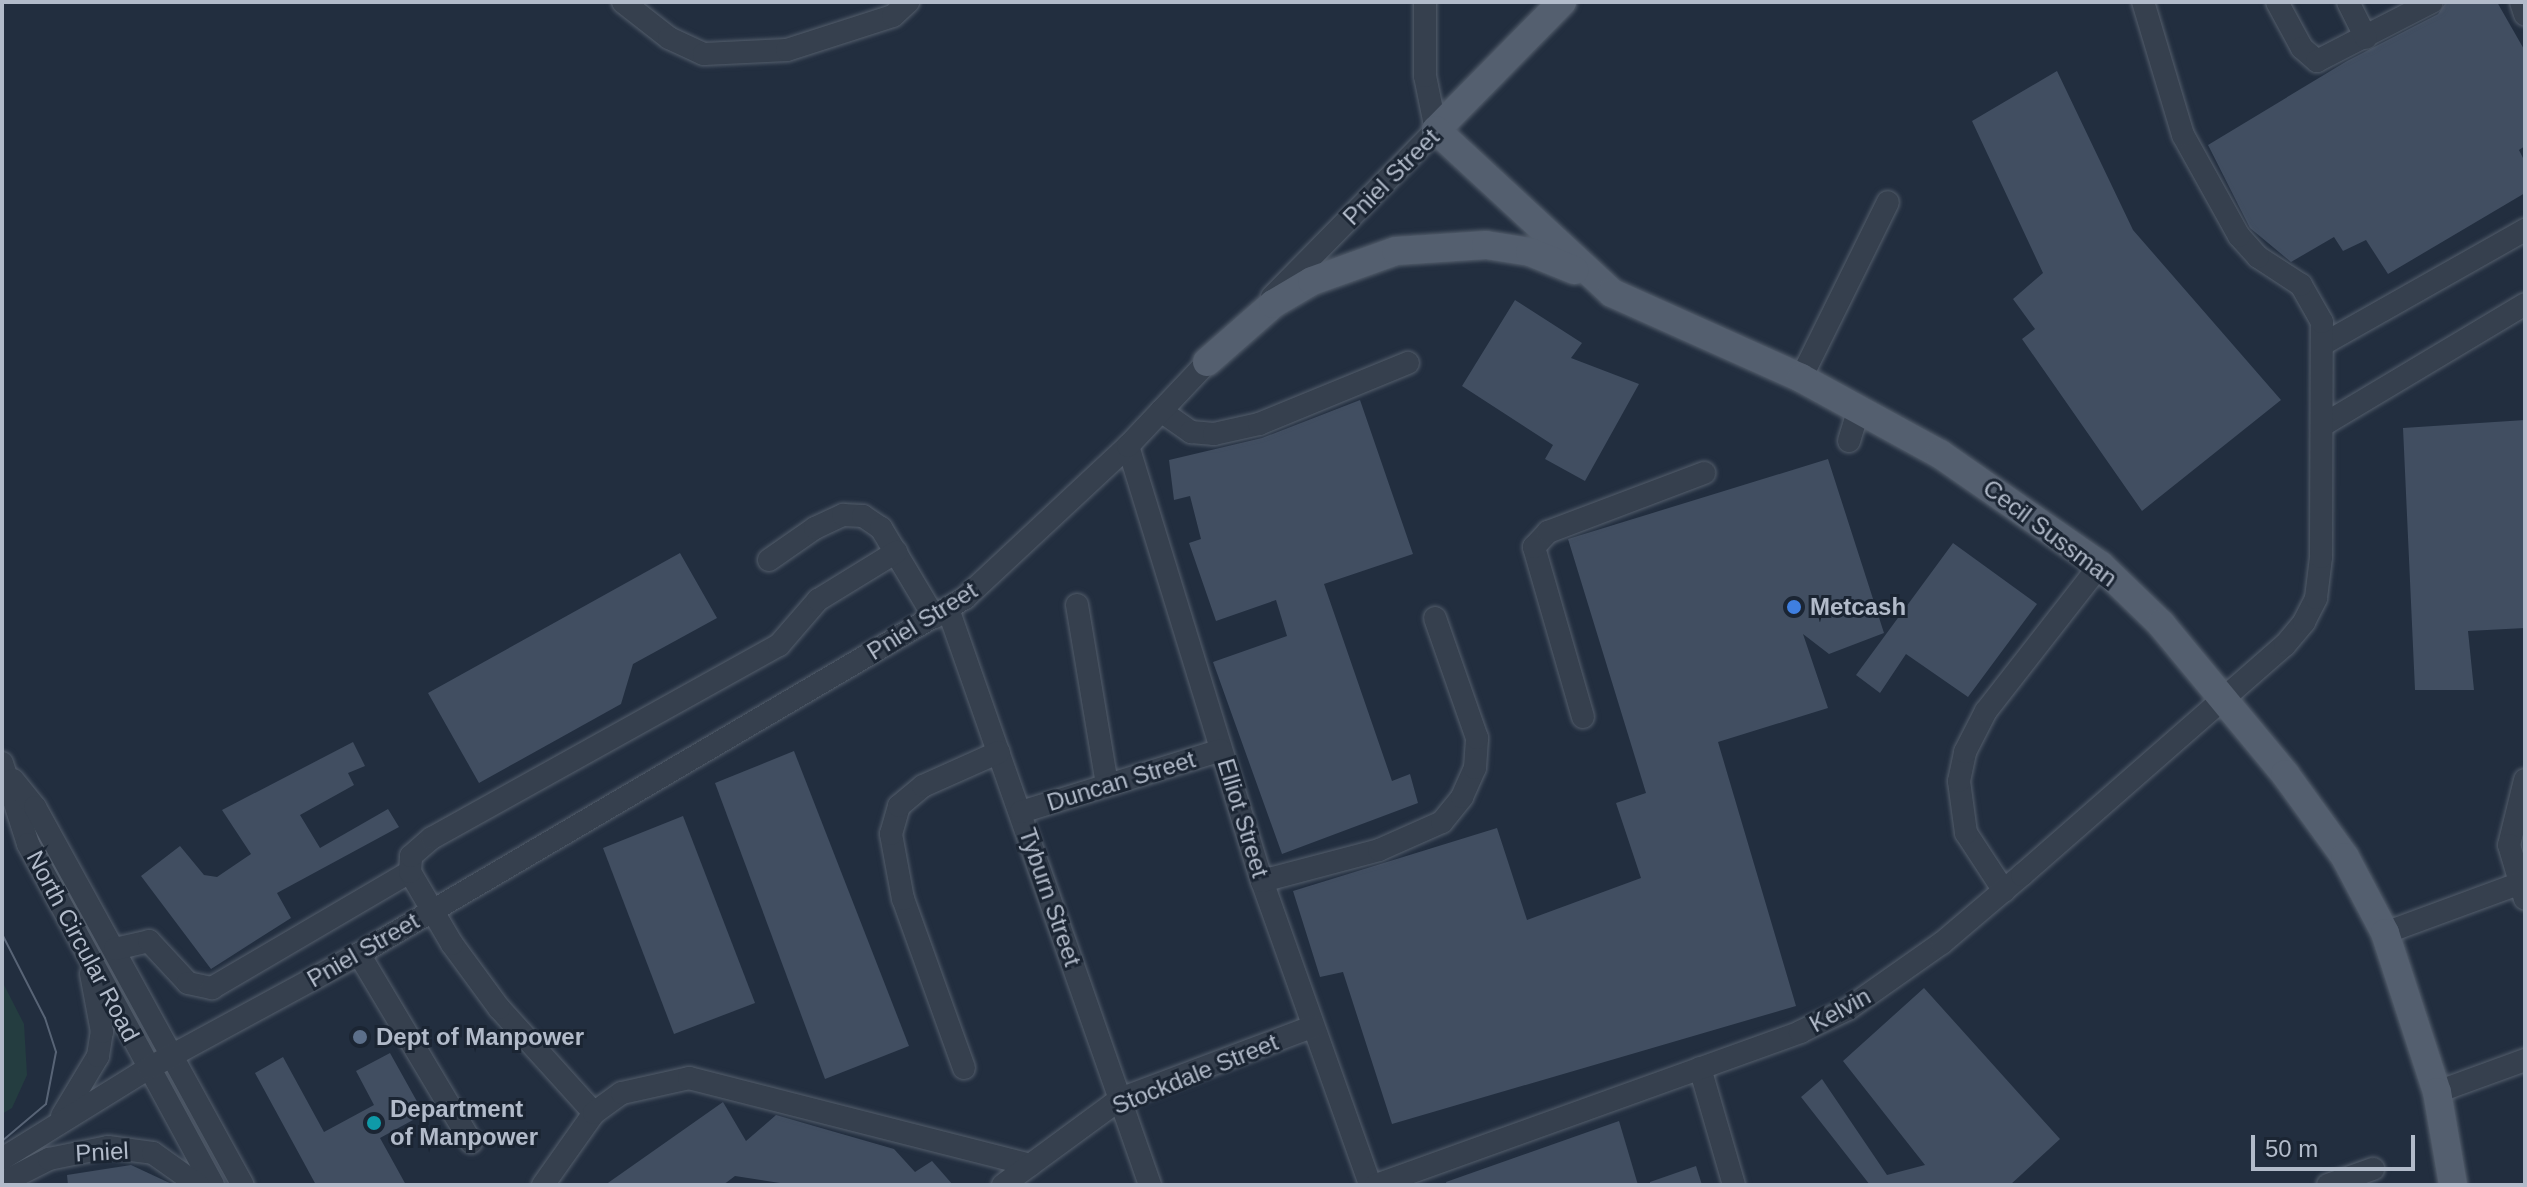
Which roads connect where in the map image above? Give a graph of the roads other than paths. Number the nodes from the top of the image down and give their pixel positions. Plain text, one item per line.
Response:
1 (623, 2) edge
2 (908, 2) edge
3 (1425, 2) edge
4 (1562, 2) edge
5 (2143, 2) edge
6 (2277, 2) edge
7 (2348, 2) edge
8 (2521, 2) edge
9 (2424, 4) edge
10 (2525, 14) edge
11 (2366, 38) junction
12 (1436, 130) junction
13 (1888, 202) dead end
14 (2525, 230) edge
15 (1612, 293) junction
16 (2525, 304) edge
17 (2325, 343) junction
18 (1207, 362) junction
19 (1408, 363) dead end
20 (1801, 378) junction
21 (1161, 411) junction
22 (1858, 412) junction
23 (2323, 425) junction
24 (1849, 441) dead end
25 (1128, 446) junction
26 (1704, 473) dead end
27 (896, 552) junction
28 (769, 560) dead end
29 (2100, 565) junction
30 (1077, 605) dead end
31 (941, 613) junction
32 (1435, 618) dead end
33 (2225, 698) junction
34 (1583, 717) dead end
35 (1221, 750) junction
36 (999, 752) junction
37 (5, 769) edge
38 (2525, 780) edge
39 (1107, 785) junction
40 (1021, 812) junction
41 (410, 872) junction
42 (1262, 881) junction
43 (2004, 891) junction
44 (2522, 891) edge
45 (431, 911) junction
46 (2385, 933) junction
47 (115, 949) junction
48 (359, 954) junction
49 (88, 956) junction
50 (1312, 1027) junction
51 (175, 1054) junction
52 (2525, 1060) edge
53 (149, 1068) junction
54 (964, 1068) dead end
55 (1700, 1068) junction
56 (2437, 1092) junction
57 (1120, 1099) junction
58 (594, 1113) junction
59 (55, 1126) junction
60 (471, 1142) dead end
61 (2, 1159) edge
62 (1030, 1165) junction
63 (2373, 1169) dead end
64 (2, 1183) edge
65 (198, 1185) edge
66 (213, 1185) edge
67 (243, 1185) edge
68 (543, 1185) edge
69 (1003, 1185) edge
70 (1150, 1185) edge
71 (1373, 1185) edge
72 (1734, 1185) edge
73 (2328, 1185) edge
74 (2453, 1185) edge

1 - 2 street
3 - 12 street
4 - 12 main road, Pniel Street
5 - 17 street, Kelvin
6 - 11 street
7 - 11 street
8 - 10 street
9 - 11 street
12 - 15 main road, Cecil Sussman
12 - 18 street, Pniel Street
13 - 20 street
14 - 17 street
15 - 18 main road
15 - 20 main road, Cecil Sussman
16 - 23 street
17 - 23 street, Kelvin
18 - 21 street, Pniel Street
19 - 21 street
20 - 22 main road, Cecil Sussman
21 - 25 street, Pniel Street
22 - 24 street
22 - 29 main road, Cecil Sussman
23 - 33 street, Kelvin
25 - 31 street, Pniel Street
25 - 35 street, Elliot Street
26 - 34 street
27 - 28 street, Tyburn Street
27 - 31 street, Tyburn Street
27 - 41 street
29 - 33 main road, Cecil Sussman
29 - 43 street
30 - 39 street
31 - 36 street, Tyburn Street
31 - 45 street, Pniel Street
32 - 42 street
33 - 43 street, Kelvin
33 - 46 main road, Cecil Sussman
35 - 39 street, Duncan Street
35 - 42 street, Elliot Street
36 - 40 street, Tyburn Street
36 - 54 street
37 - 47 street, North Circular Road
37 - 49 street, North Circular Road
38 - 44 street
39 - 40 street, Duncan Street
40 - 57 street, Tyburn Street
41 - 45 street
41 - 47 street
42 - 50 street, Elliot Street
43 - 55 street, Kelvin
44 - 46 street
45 - 48 street, Pniel Street
45 - 58 street
46 - 56 main road, Cecil Sussman
47 - 51 street, North Circular Road
48 - 51 street, Pniel Street
48 - 60 street
49 - 53 street, North Circular Road
49 - 59 street
50 - 57 street, Stockdale Street
50 - 71 street, Elliot Street
51 - 53 street, Pniel Street
51 - 67 street, North Circular Road
52 - 56 street
53 - 59 street, Pniel
53 - 66 street, North Circular Road
55 - 71 street, Kelvin
55 - 72 street
56 - 74 main road, Cecil Sussman
57 - 62 street, Stockdale Street
57 - 70 street, Tyburn Street
58 - 62 street
58 - 68 street
59 - 61 street, Pniel
62 - 69 street, Stockdale Street
63 - 73 street
64 - 65 street, Pniel

